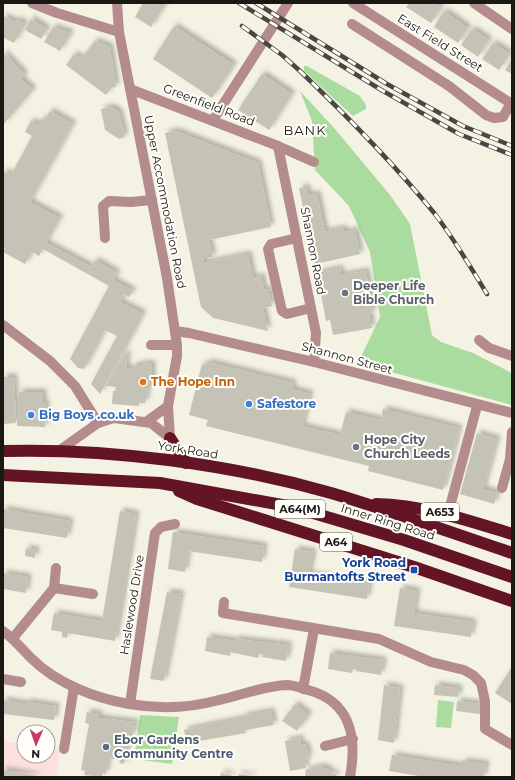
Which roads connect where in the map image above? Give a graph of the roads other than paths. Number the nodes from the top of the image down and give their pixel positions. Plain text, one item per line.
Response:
1 (32, 3) edge
2 (117, 3) edge
3 (353, 3) edge
4 (474, 3) edge
5 (287, 4) edge
6 (352, 24) dead end
7 (512, 29) edge
8 (119, 32) junction
9 (130, 89) junction
10 (511, 104) edge
11 (213, 120) junction
12 (278, 146) junction
13 (314, 162) dead end
14 (152, 200) junction
15 (105, 238) dead end
16 (297, 238) junction
17 (311, 308) junction
18 (3, 325) edge
19 (175, 331) junction
20 (479, 340) dead end
21 (151, 345) dead end
22 (177, 346) junction
23 (512, 356) edge
24 (314, 362) junction
25 (168, 406) junction
26 (477, 406) junction
27 (512, 413) edge
28 (146, 422) junction
29 (98, 423) junction
30 (512, 432) edge
31 (170, 438) junction
32 (60, 450) junction
33 (3, 451) edge
34 (186, 463) junction
35 (3, 475) edge
36 (160, 483) junction
37 (502, 488) dead end
38 (365, 504) junction
39 (448, 514) junction
40 (175, 524) dead end
41 (512, 534) edge
42 (512, 553) edge
43 (56, 568) dead end
44 (512, 577) edge
45 (54, 588) junction
46 (93, 594) dead end
47 (512, 601) edge
48 (224, 602) dead end
49 (314, 629) junction
50 (3, 631) edge
51 (13, 638) junction
52 (3, 679) edge
53 (21, 682) dead end
54 (74, 687) junction
55 (303, 689) junction
56 (130, 704) junction
57 (353, 739) junction
58 (512, 745) edge
59 (325, 746) dead end
60 (64, 749) dead end
61 (350, 777) edge

1 - 8 street
2 - 8 street, Upper Accommodation Road
3 - 10 street, East Field Street
4 - 7 street
5 - 11 street
6 - 10 street
8 - 9 street, Upper Accommodation Road
9 - 11 street, Greenfield Road
9 - 14 street, Upper Accommodation Road
11 - 12 street, Greenfield Road
12 - 13 street, Greenfield Road
12 - 16 street, Shannon Road
14 - 15 street
14 - 19 street, Upper Accommodation Road
16 - 17 street, Shannon Road
16 - 17 street
17 - 24 street, Shannon Road
18 - 29 street
19 - 22 street, Upper Accommodation Road
19 - 24 street, Shannon Street
20 - 23 street
21 - 22 street
22 - 25 street, Upper Accommodation Road
24 - 26 street, Shannon Street
25 - 28 street
25 - 31 street, Upper Accommodation Road
26 - 27 street, Shannon Street
26 - 39 street
28 - 29 street
28 - 31 street
29 - 32 street
30 - 37 street
31 - 34 highway
32 - 33 highway, York Road
32 - 34 highway, York Road
34 - 38 highway, York Road
35 - 36 highway, A64
36 - 44 highway, Inner Ring Road / A64(M)
36 - 47 highway, A64
38 - 39 highway, A653
38 - 42 highway, Inner Ring Road
39 - 41 highway, A653
40 - 56 street, Haslewood Drive
43 - 45 street
45 - 46 street
45 - 51 street
48 - 49 street
49 - 55 street
49 - 58 street
50 - 51 street
51 - 54 street
52 - 53 street
54 - 56 street
54 - 60 street
55 - 56 street
55 - 57 street
57 - 59 street
57 - 61 street

